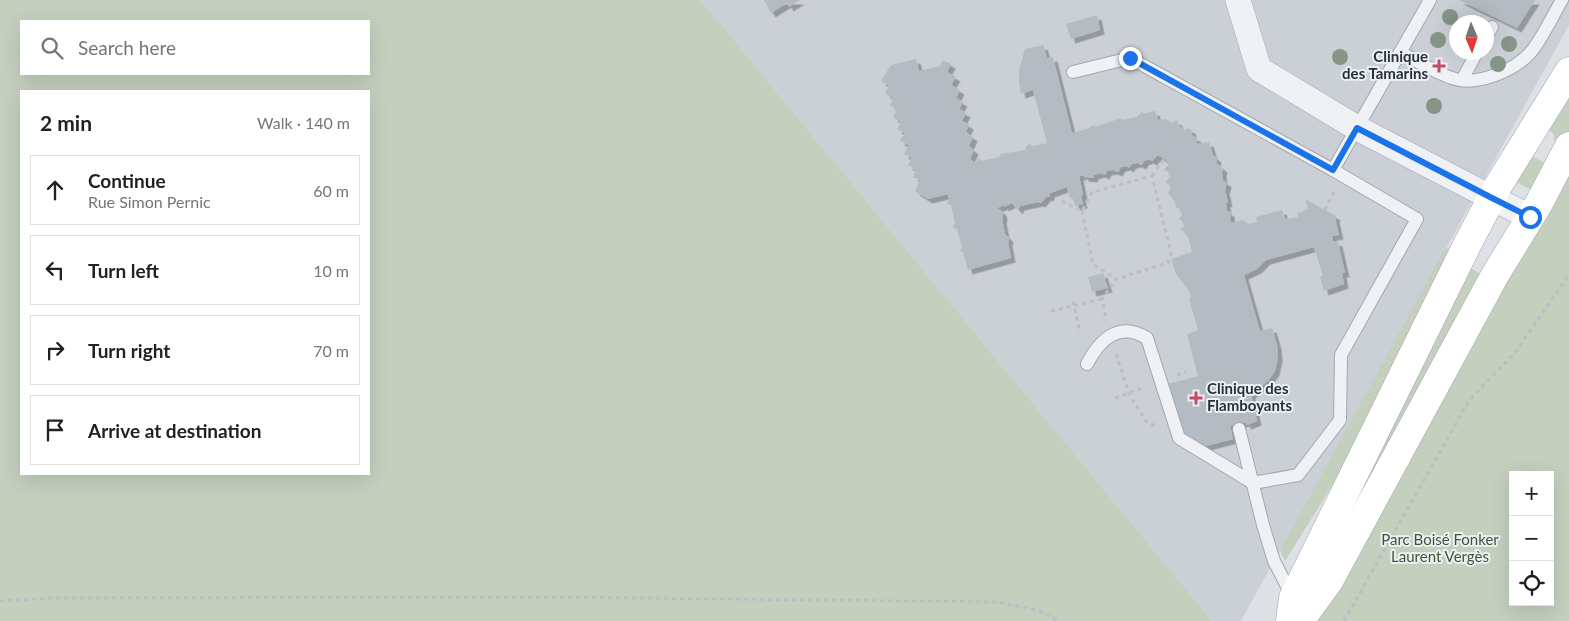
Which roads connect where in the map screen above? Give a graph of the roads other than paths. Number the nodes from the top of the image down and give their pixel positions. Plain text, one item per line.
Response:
1 (1238, 0) edge
2 (1562, 0) edge
3 (1428, 1) edge
4 (1400, 52) junction
5 (1473, 60) edge
6 (1569, 71) edge
7 (1073, 72) dead end
8 (1462, 80) junction
9 (1361, 121) junction
10 (1569, 146) edge
11 (1333, 170) junction
12 (1495, 192) junction
13 (1534, 211) junction
14 (1086, 364) dead end
15 (1239, 429) dead end
16 (1253, 483) junction
17 (1294, 613) edge

1 - 9 street
2 - 8 lane
3 - 4 lane
4 - 8 lane
4 - 9 lane
5 - 8 lane
6 - 12 main road
7 - 11 lane
9 - 11 lane
9 - 12 street
10 - 13 main road
11 - 16 lane
12 - 13 street
12 - 17 main road
13 - 17 main road
14 - 16 lane
15 - 16 lane
16 - 17 lane

